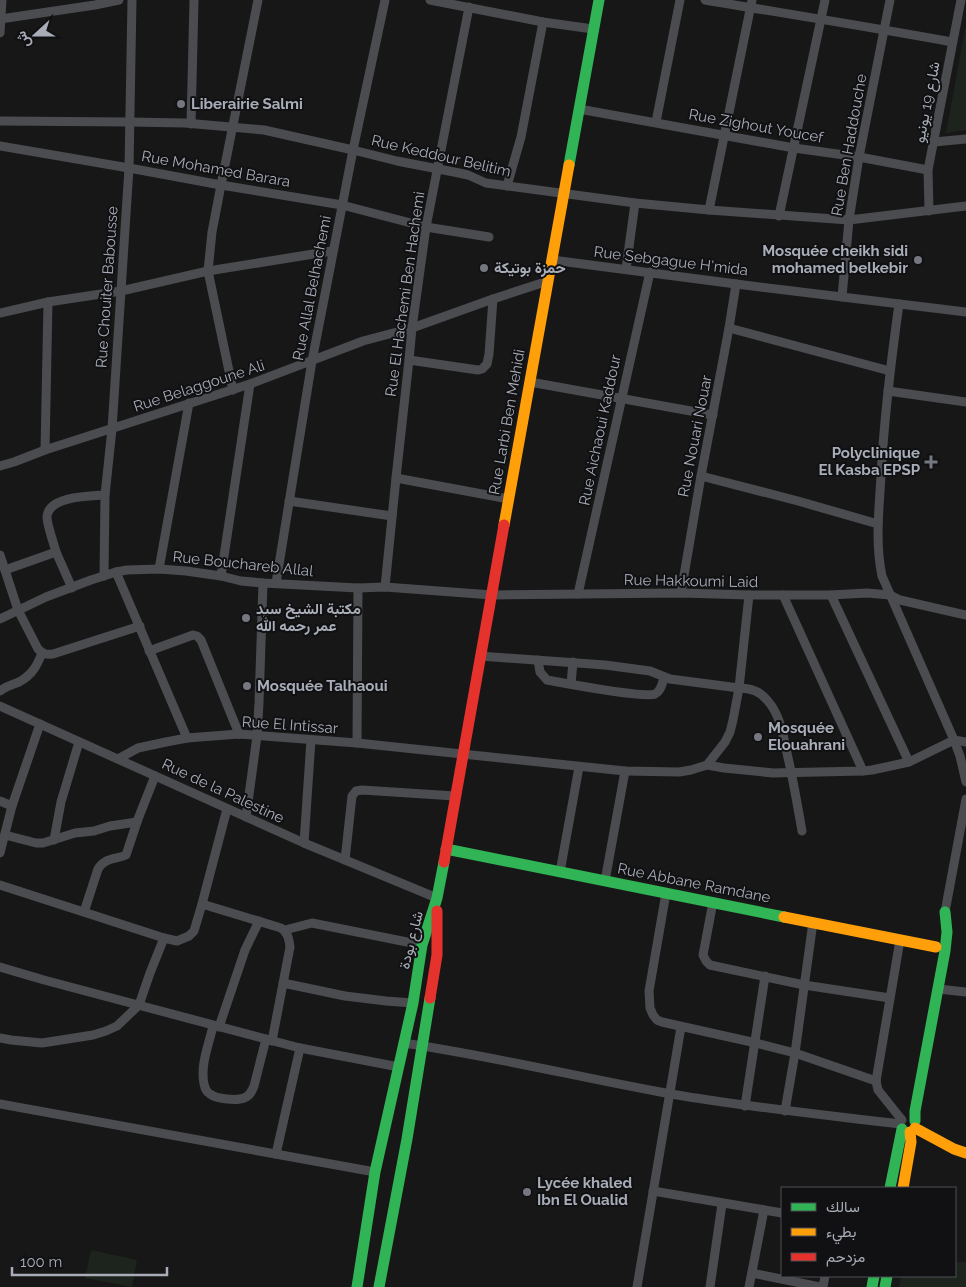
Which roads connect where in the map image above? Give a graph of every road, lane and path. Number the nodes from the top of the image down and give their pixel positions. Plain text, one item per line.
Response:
1 (2, 0) edge
2 (119, 0) edge
3 (132, 0) edge
4 (194, 0) edge
5 (258, 0) edge
6 (385, 0) edge
7 (430, 0) edge
8 (599, 0) edge
9 (680, 0) edge
10 (705, 0) edge
11 (825, 0) edge
12 (890, 0) edge
13 (961, 0) edge
14 (751, 4) edge
15 (470, 7) junction
16 (0, 19) edge
17 (822, 20) junction
18 (543, 22) junction
19 (593, 29) junction
20 (884, 29) junction
21 (0, 33) edge
22 (952, 42) junction
23 (579, 109) junction
24 (0, 121) edge
25 (130, 122) junction
26 (656, 122) junction
27 (191, 124) junction
28 (233, 127) junction
29 (725, 135) junction
30 (966, 139) edge
31 (934, 142) junction
32 (0, 146) edge
33 (794, 148) junction
34 (353, 150) junction
35 (860, 157) junction
36 (129, 168) junction
37 (436, 169) junction
38 (928, 170) junction
39 (221, 185) junction
40 (507, 186) junction
41 (564, 193) junction
42 (635, 203) junction
43 (342, 205) junction
44 (966, 206) edge
45 (708, 210) junction
46 (929, 211) junction
47 (779, 216) junction
48 (850, 220) junction
49 (426, 227) junction
50 (489, 237) dead end
51 (332, 251) junction
52 (552, 260) junction
53 (626, 269) junction
54 (208, 271) junction
55 (650, 272) junction
56 (548, 281) junction
57 (736, 284) junction
58 (121, 291) junction
59 (842, 297) junction
60 (493, 299) junction
61 (48, 302) junction
62 (899, 304) junction
63 (966, 312) edge
64 (0, 314) edge
65 (412, 328) junction
66 (730, 328) junction
67 (410, 360) junction
68 (312, 361) junction
69 (890, 371) junction
70 (530, 382) junction
71 (250, 384) junction
72 (233, 390) junction
73 (888, 391) junction
74 (621, 398) junction
75 (966, 402) edge
76 (190, 403) junction
77 (713, 415) junction
78 (112, 429) junction
79 (45, 450) junction
80 (0, 466) edge
81 (701, 476) junction
82 (396, 478) junction
83 (105, 495) junction
84 (509, 500) junction
85 (289, 501) junction
86 (392, 516) junction
87 (878, 524) junction
88 (56, 552) junction
89 (0, 555) edge
90 (159, 569) junction
91 (5, 570) junction
92 (116, 572) junction
93 (104, 576) junction
94 (221, 576) junction
95 (263, 583) junction
96 (276, 583) junction
97 (385, 587) junction
98 (72, 588) junction
99 (358, 588) junction
100 (681, 593) junction
101 (492, 594) junction
102 (578, 594) junction
103 (783, 595) junction
104 (832, 595) junction
105 (890, 595) junction
106 (749, 596) junction
107 (18, 610) junction
108 (966, 615) edge
109 (0, 619) edge
110 (140, 626) junction
111 (150, 651) junction
112 (42, 653) junction
113 (480, 656) junction
114 (538, 660) junction
115 (573, 662) junction
116 (664, 678) junction
117 (571, 684) junction
118 (739, 688) junction
119 (0, 691) edge
120 (0, 706) edge
121 (40, 724) junction
122 (239, 734) junction
123 (257, 736) junction
124 (187, 738) junction
125 (311, 740) junction
126 (954, 740) junction
127 (78, 742) junction
128 (966, 742) edge
129 (357, 744) junction
130 (462, 755) junction
131 (118, 759) junction
132 (909, 762) junction
133 (707, 765) junction
134 (579, 767) junction
135 (626, 771) junction
136 (863, 771) junction
137 (791, 773) junction
138 (155, 776) junction
139 (966, 782) edge
140 (455, 796) junction
141 (966, 799) edge
142 (0, 801) edge
143 (12, 806) junction
144 (227, 809) junction
145 (246, 817) junction
146 (136, 822) junction
147 (802, 831) dead end
148 (5, 834) junction
149 (54, 840) junction
150 (304, 843) junction
151 (446, 849) junction
152 (0, 853) edge
153 (345, 860) junction
154 (560, 872) junction
155 (605, 881) junction
156 (0, 885) edge
157 (666, 893) junction
158 (437, 898) junction
159 (713, 902) junction
160 (202, 904) junction
161 (84, 912) junction
162 (945, 912) junction
163 (259, 921) junction
164 (813, 922) junction
165 (285, 930) junction
166 (164, 938) junction
167 (900, 940) junction
168 (422, 945) junction
169 (936, 947) junction
170 (0, 967) edge
171 (766, 976) junction
172 (283, 983) junction
173 (804, 985) junction
174 (938, 989) junction
175 (966, 992) edge
176 (890, 998) junction
177 (413, 1003) junction
178 (139, 1005) junction
179 (216, 1026) junction
180 (681, 1027) junction
181 (925, 1035) junction
182 (0, 1038) edge
183 (269, 1040) junction
184 (756, 1042) junction
185 (403, 1043) junction
186 (423, 1046) junction
187 (300, 1048) junction
188 (795, 1052) junction
189 (399, 1067) junction
190 (876, 1080) junction
191 (670, 1094) junction
192 (0, 1104) edge
193 (745, 1106) junction
194 (784, 1111) junction
195 (907, 1125) junction
196 (954, 1149) junction
197 (966, 1153) edge
198 (276, 1154) junction
199 (966, 1163) edge
200 (375, 1172) junction
201 (890, 1187) edge
202 (903, 1187) edge
203 (653, 1191) junction
204 (722, 1204) junction
205 (764, 1210) junction
206 (781, 1213) edge
207 (752, 1273) junction
208 (357, 1287) edge
209 (379, 1287) edge
210 (637, 1287) edge
211 (710, 1287) edge
212 (749, 1287) edge
213 (821, 1287) edge

1 - 16 street
2 - 16 street
3 - 25 street, Rue Chouiter Babousse
4 - 27 street
5 - 28 street
6 - 34 street, Rue Allal Belhachemi
7 - 15 street
8 - 19 street, Rue Larbi Ben Mehidi
9 - 26 street
10 - 14 street
11 - 17 street
12 - 20 street, Rue Ben Haddouche
13 - 22 street, شارع 19 يونيو
14 - 17 street
14 - 29 street
15 - 18 street
15 - 37 street, Rue El Hachemi Ben Hachemi
16 - 21 street
17 - 20 street
17 - 33 street
18 - 19 street
18 - 40 street
19 - 23 street, Rue Larbi Ben Mehidi
20 - 22 street
20 - 35 street, Rue Ben Haddouche
22 - 31 street, شارع 19 يونيو
23 - 26 street, Rue Zighout Youcef
23 - 41 street, Rue Larbi Ben Mehidi
24 - 25 street, Rue Keddour Belitim
25 - 27 street, Rue Keddour Belitim
25 - 36 street, Rue Chouiter Babousse
26 - 29 street, Rue Zighout Youcef
27 - 28 street, Rue Keddour Belitim
28 - 34 street, Rue Keddour Belitim
28 - 39 street
29 - 33 street, Rue Zighout Youcef
29 - 45 street
30 - 31 street
31 - 38 street, شارع 19 يونيو
32 - 36 street, Rue Mohamed Barara
33 - 35 street, Rue Zighout Youcef
33 - 47 street
34 - 37 street, Rue Keddour Belitim
34 - 43 street, Rue Allal Belhachemi
35 - 38 street, Rue Zighout Youcef
35 - 48 street, Rue Ben Haddouche
36 - 39 street, Rue Mohamed Barara
36 - 58 street, Rue Chouiter Babousse
37 - 40 street, Rue Keddour Belitim
37 - 49 street, Rue El Hachemi Ben Hachemi
38 - 46 street, شارع 19 يونيو
39 - 43 street, Rue Mohamed Barara
39 - 54 street
40 - 41 street, Rue Keddour Belitim
41 - 42 street, Rue Keddour Belitim
41 - 52 street, Rue Larbi Ben Mehidi
42 - 45 street, Rue Keddour Belitim
42 - 53 street
43 - 49 street, Rue Mohamed Barara
43 - 51 street, Rue Allal Belhachemi
44 - 46 street, Rue Keddour Belitim
45 - 47 street, Rue Keddour Belitim
46 - 48 street, Rue Keddour Belitim
47 - 48 street, Rue Keddour Belitim
48 - 59 street, Rue Ben Haddouche
49 - 50 street, Rue Mohamed Barara
49 - 65 street, Rue El Hachemi Ben Hachemi
51 - 54 street
51 - 68 street, Rue Allal Belhachemi
52 - 53 street, Rue Sebgague H'mida
52 - 56 street, Rue Larbi Ben Mehidi
53 - 55 street, Rue Sebgague H'mida
54 - 58 street
54 - 72 street
55 - 57 street, Rue Sebgague H'mida
55 - 74 street, Rue Aichaoui Kaddour
56 - 60 street, Rue Belaggoune Ali
56 - 70 street, Rue Larbi Ben Mehidi
57 - 59 street, Rue Sebgague H'mida
57 - 66 street, Rue Nouari Nouar
58 - 61 street
58 - 78 street, Rue Chouiter Babousse
59 - 62 street, Rue Sebgague H'mida
60 - 65 street, Rue Belaggoune Ali
60 - 67 street
61 - 64 street
61 - 79 street
62 - 63 street, Rue Sebgague H'mida
62 - 69 street
65 - 67 street, Rue El Hachemi Ben Hachemi
65 - 68 street, Rue Belaggoune Ali
66 - 69 street
66 - 77 street, Rue Nouari Nouar
67 - 82 street, Rue El Hachemi Ben Hachemi
68 - 71 street, Rue Belaggoune Ali
68 - 85 street, Rue Allal Belhachemi
69 - 73 street
70 - 74 street
70 - 84 street, Rue Larbi Ben Mehidi
71 - 72 street, Rue Belaggoune Ali
71 - 94 street
72 - 76 street, Rue Belaggoune Ali
73 - 75 street
73 - 87 street
74 - 77 street
74 - 102 street, Rue Aichaoui Kaddour
76 - 78 street, Rue Belaggoune Ali
76 - 90 street
77 - 81 street, Rue Nouari Nouar
78 - 79 street, Rue Belaggoune Ali
78 - 83 street, Rue Chouiter Babousse
79 - 80 street, Rue Belaggoune Ali
81 - 87 street
81 - 100 street, Rue Nouari Nouar
82 - 84 street
82 - 86 street, Rue El Hachemi Ben Hachemi
83 - 88 street
83 - 93 street, Rue Chouiter Babousse
84 - 101 street, Rue Larbi Ben Mehidi
85 - 86 street
85 - 96 street, Rue Allal Belhachemi
86 - 97 street, Rue El Hachemi Ben Hachemi
87 - 105 street
88 - 91 street
88 - 98 street
89 - 91 street
90 - 92 street, Rue Bouchareb Allal
90 - 94 street, Rue Bouchareb Allal
91 - 107 street
92 - 93 street, Rue Bouchareb Allal
92 - 110 street
93 - 98 street, Rue Bouchareb Allal
94 - 95 street, Rue Bouchareb Allal
95 - 96 street, Rue Bouchareb Allal
95 - 123 street
96 - 99 street, Rue Bouchareb Allal
97 - 99 street, Rue Bouchareb Allal
97 - 101 street, Rue Bouchareb Allal
98 - 107 street, Rue Bouchareb Allal
99 - 129 street
100 - 102 street, Rue Hakkoumi Laid
100 - 106 street, Rue Hakkoumi Laid
101 - 102 street, Rue Hakkoumi Laid
101 - 113 street, Rue Larbi Ben Mehidi
103 - 104 street, Rue Hakkoumi Laid
103 - 106 street, Rue Hakkoumi Laid
103 - 136 street
104 - 105 street, Rue Hakkoumi Laid
104 - 132 street
105 - 108 street, Rue Hakkoumi Laid
105 - 126 street
106 - 118 street
107 - 109 street, Rue Bouchareb Allal
107 - 112 street
110 - 111 street
110 - 112 street
111 - 122 street
111 - 124 street
112 - 119 street
113 - 114 street
113 - 130 street, Rue Larbi Ben Mehidi
114 - 115 street
114 - 117 street
115 - 116 street
115 - 117 street
116 - 117 street
116 - 118 street
118 - 133 street
118 - 137 street
120 - 121 street, Rue de la Palestine
121 - 127 street, Rue de la Palestine
121 - 143 street
122 - 123 street, Rue El Intissar
122 - 124 street, Rue El Intissar
123 - 125 street, Rue El Intissar
123 - 145 street
124 - 131 street, Rue El Intissar
125 - 129 street, Rue El Intissar
125 - 150 street
126 - 128 street
126 - 132 street
126 - 139 street
127 - 131 street, Rue de la Palestine
127 - 149 street
129 - 130 street, Rue El Intissar
130 - 134 street, Rue El Intissar
130 - 140 street, Rue Larbi Ben Mehidi
131 - 138 street, Rue de la Palestine
132 - 136 street
133 - 135 street, Rue El Intissar
133 - 137 street
134 - 135 street, Rue El Intissar
134 - 154 street
135 - 155 street
136 - 137 street
137 - 147 street
138 - 144 street, Rue de la Palestine
138 - 146 street
140 - 151 street, Rue Larbi Ben Mehidi
140 - 153 street
141 - 162 street
142 - 143 street
143 - 148 street
144 - 145 street, Rue de la Palestine
144 - 160 street
145 - 150 street, Rue de la Palestine
146 - 149 street
146 - 161 street
148 - 149 street
148 - 152 street
150 - 153 street, Rue de la Palestine
151 - 154 street, Rue Abbane Ramdane
151 - 158 street, Rue Larbi Ben Mehidi
153 - 158 street, Rue de la Palestine
154 - 155 street, Rue Abbane Ramdane
155 - 157 street, Rue Abbane Ramdane
156 - 161 street
157 - 159 street, Rue Abbane Ramdane
157 - 180 street
158 - 168 street, شارع بودة
158 - 186 street, شارع بودة
159 - 164 street, Rue Abbane Ramdane
159 - 171 street
160 - 163 street
160 - 166 street
161 - 166 street
162 - 169 street
162 - 174 street
163 - 165 street
163 - 179 street
164 - 167 street, Rue Abbane Ramdane
164 - 173 street
165 - 168 street
165 - 172 street
166 - 178 street
167 - 169 street, Rue Abbane Ramdane
167 - 176 street
168 - 177 street, شارع بودة
169 - 181 street
170 - 178 street
171 - 173 street
171 - 184 street
172 - 177 street
172 - 183 street
173 - 176 street
173 - 188 street
174 - 175 street
174 - 181 street
176 - 190 street
177 - 185 street, شارع بودة
178 - 179 street
178 - 182 street
179 - 183 street
179 - 183 street
180 - 184 street
180 - 191 street
181 - 195 street
183 - 187 street
184 - 188 street
184 - 193 street
185 - 186 street
185 - 189 street, شارع بودة
186 - 191 street
186 - 209 street, شارع بودة
187 - 189 street
187 - 198 street
188 - 190 street
188 - 194 street
189 - 200 street, شارع بودة
190 - 195 street
191 - 193 street
191 - 203 street
192 - 198 street
193 - 194 street
194 - 195 street
195 - 196 street
195 - 201 street
195 - 202 street
196 - 197 street
196 - 199 street
198 - 200 street
200 - 208 street, شارع بودة
203 - 204 street
203 - 210 street
204 - 205 street
204 - 211 street
205 - 206 street
205 - 207 street
207 - 212 street
207 - 213 street

